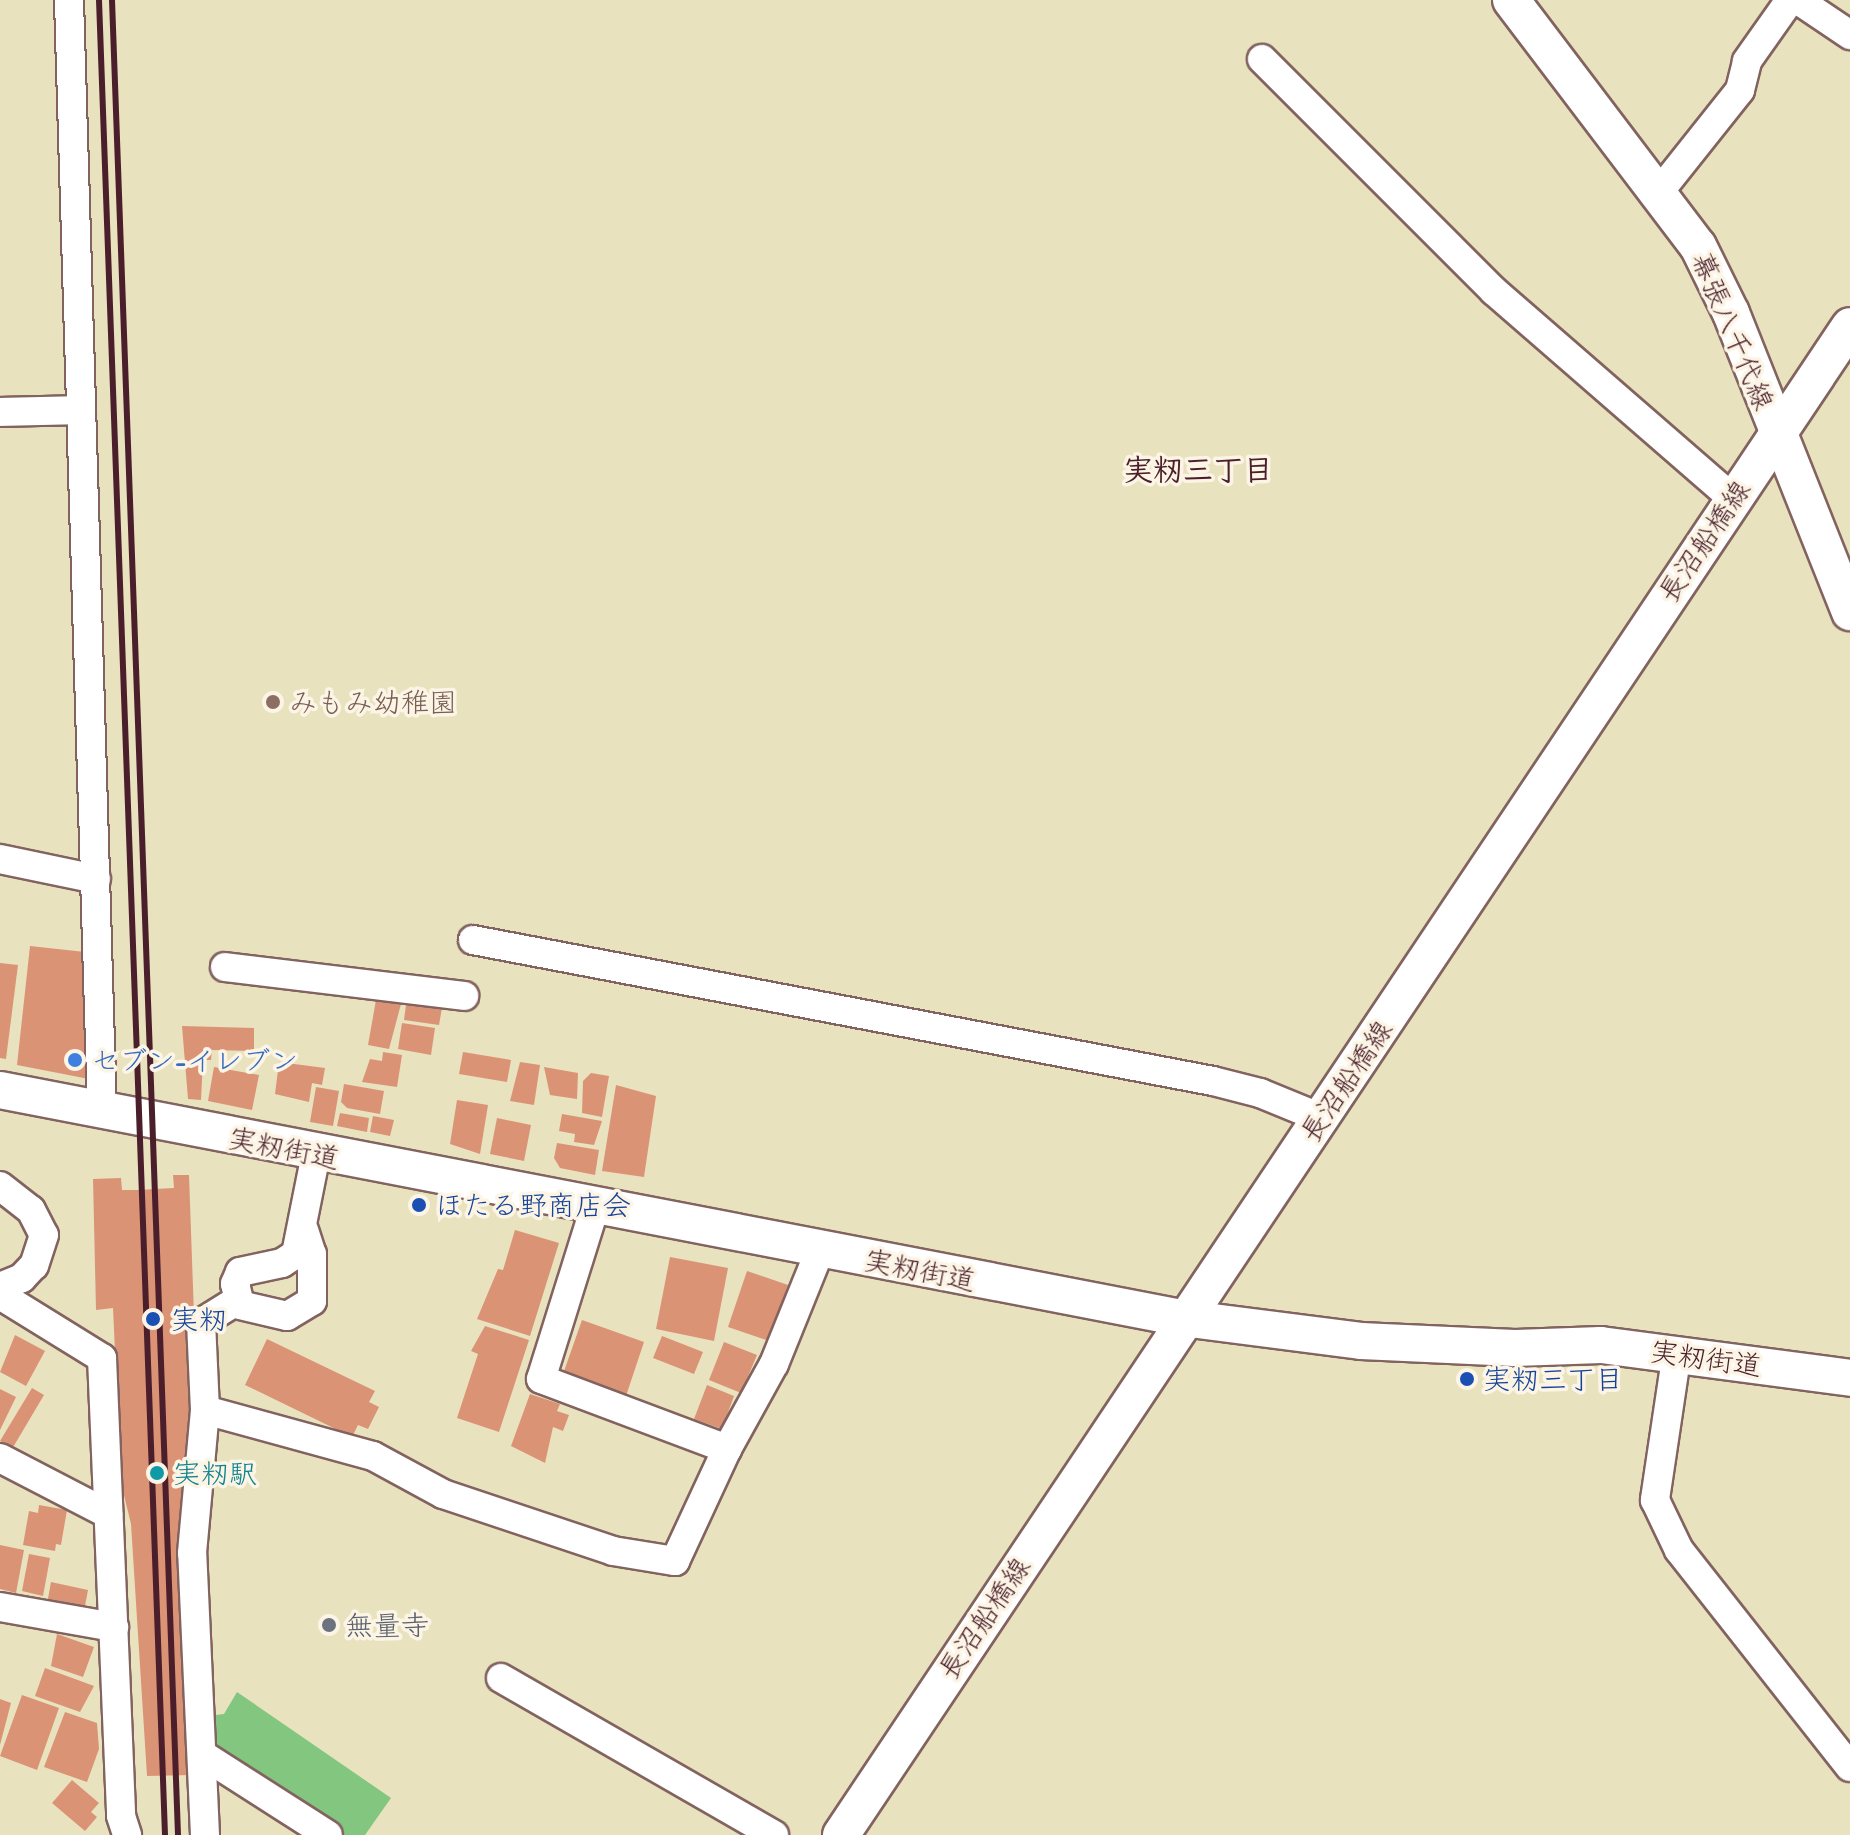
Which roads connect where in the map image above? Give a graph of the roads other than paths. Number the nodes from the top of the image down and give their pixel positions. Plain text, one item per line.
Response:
1 (69, 0) edge
2 (1511, 0) edge
3 (1790, 0) edge
4 (1798, 0) edge
5 (1850, 35) edge
6 (1262, 59) dead end
7 (1659, 192) junction
8 (1850, 326) edge
9 (81, 410) junction
10 (0, 412) edge
11 (1777, 433) junction
12 (1733, 499) junction
13 (1850, 612) edge
14 (0, 859) edge
15 (96, 879) junction
16 (473, 940) dead end
17 (225, 967) dead end
18 (464, 996) dead end
19 (0, 1090) edge
20 (102, 1112) junction
21 (1321, 1118) junction
22 (316, 1154) junction
23 (0, 1186) edge
24 (595, 1207) junction
25 (304, 1230) junction
26 (820, 1250) junction
27 (0, 1287) edge
28 (0, 1295) edge
29 (238, 1300) junction
30 (1182, 1318) junction
31 (1677, 1352) junction
32 (1850, 1378) edge
33 (205, 1410) junction
34 (727, 1449) junction
35 (0, 1458) edge
36 (108, 1514) junction
37 (0, 1607) edge
38 (114, 1627) junction
39 (501, 1678) dead end
40 (203, 1755) junction
41 (1850, 1767) edge
42 (127, 1835) edge
43 (205, 1835) edge
44 (328, 1835) edge
45 (774, 1835) edge
46 (841, 1835) edge

1 - 9 street
2 - 7 main road, 幕張八千代線
3 - 7 street
4 - 5 street
6 - 12 street
7 - 11 main road, 幕張八千代線
8 - 11 main road, 長沼船橋線
9 - 10 street
9 - 15 street
11 - 12 main road, 長沼船橋線
11 - 13 main road, 幕張八千代線
12 - 21 main road, 長沼船橋線
14 - 15 street
15 - 20 street
16 - 21 street
17 - 18 street
19 - 20 main road, 実籾街道
20 - 22 main road, 実籾街道
21 - 30 main road, 長沼船橋線
22 - 24 main road, 実籾街道
22 - 25 street
23 - 27 street
24 - 26 main road, 実籾街道
24 - 34 street
25 - 29 street
25 - 29 street
26 - 30 main road, 実籾街道
26 - 34 street
28 - 36 street
29 - 33 street
30 - 31 main road, 実籾街道
30 - 46 main road, 長沼船橋線
31 - 32 main road, 実籾街道
31 - 41 street
33 - 34 street
33 - 40 street
35 - 36 street
36 - 38 street
37 - 38 street
38 - 42 street
39 - 45 street
40 - 43 street
40 - 44 street

